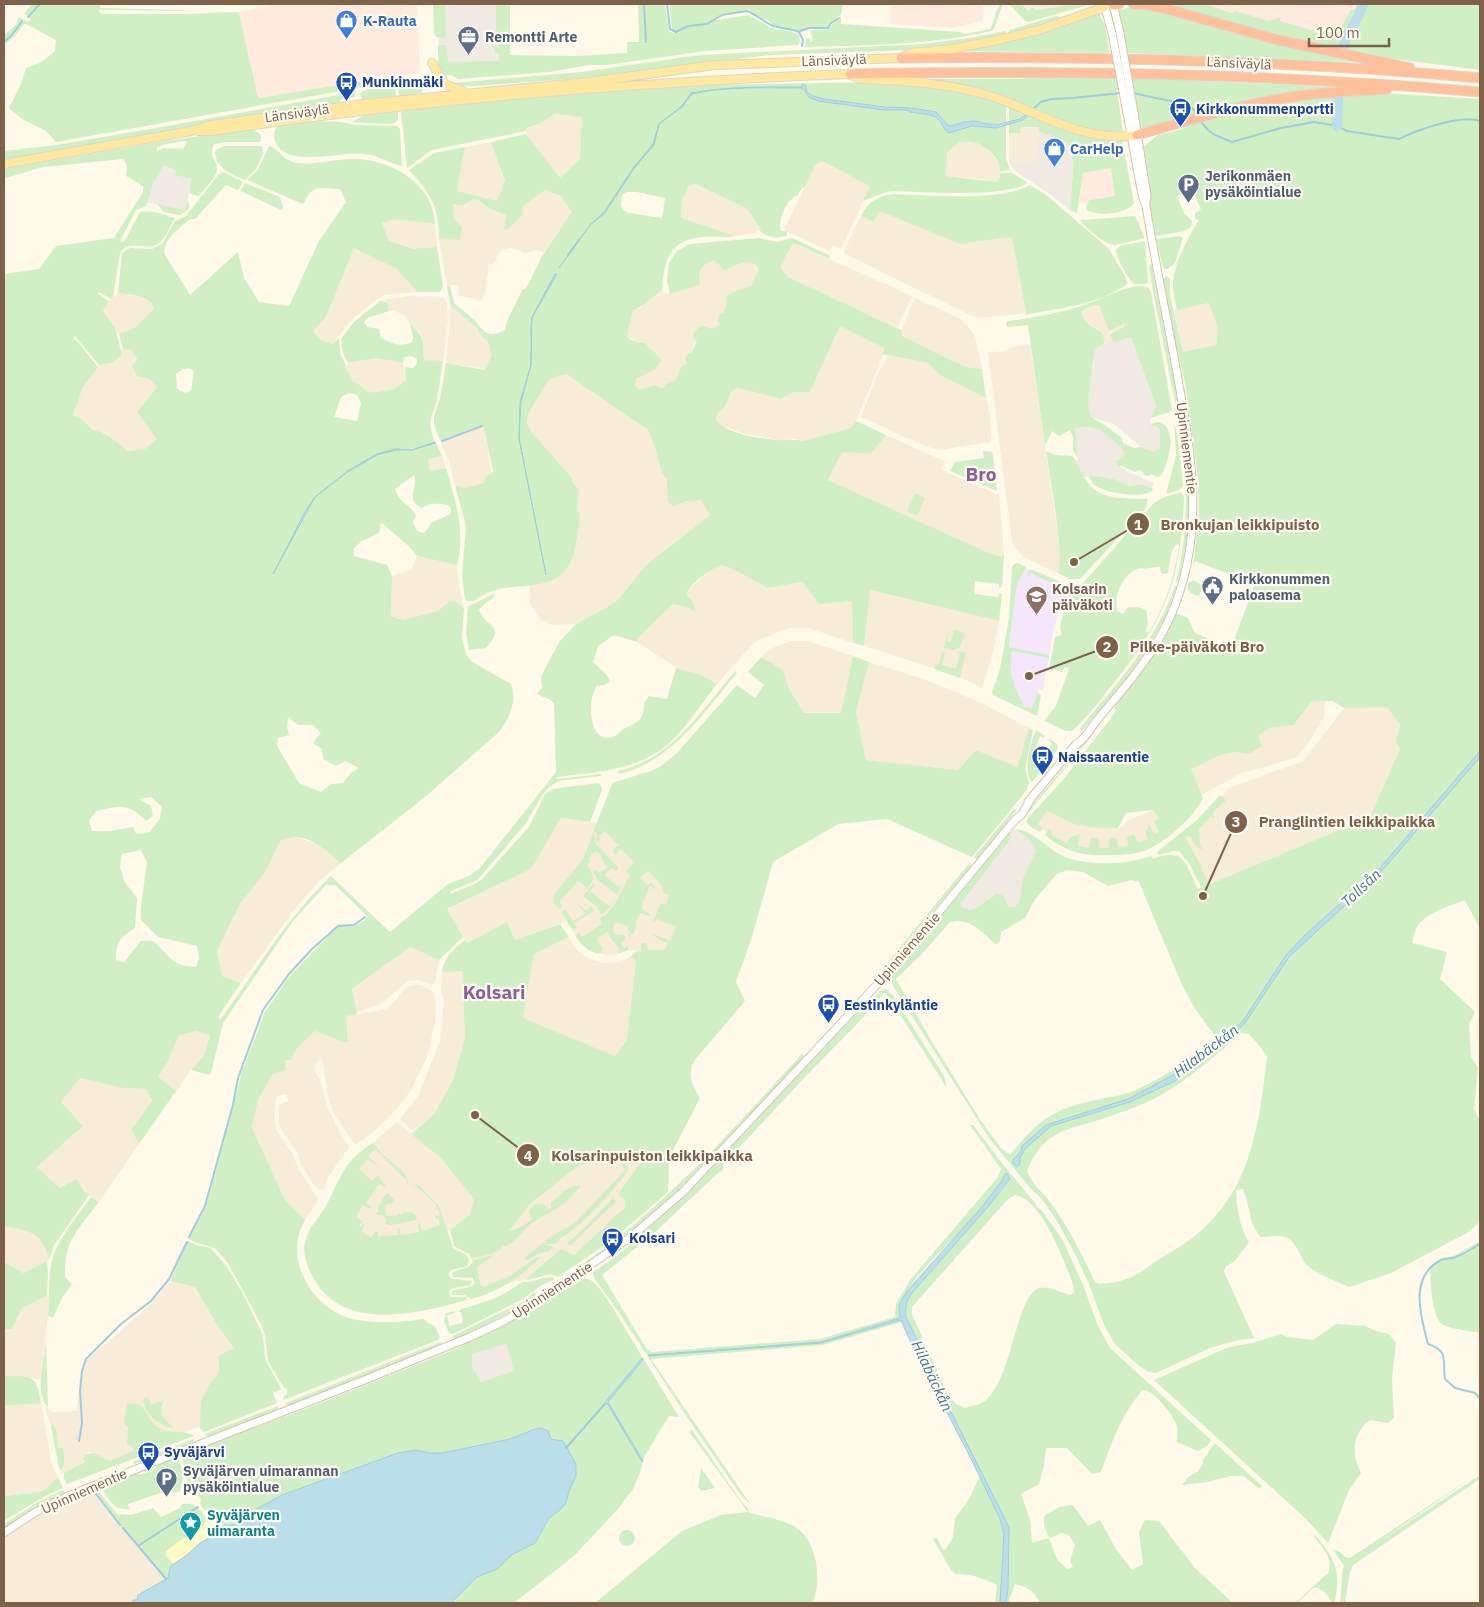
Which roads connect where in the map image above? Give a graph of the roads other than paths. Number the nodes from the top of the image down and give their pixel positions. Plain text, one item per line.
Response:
1 (1133, 4) edge
2 (1111, 5) edge
3 (901, 58) junction
4 (432, 63) dead end
5 (850, 74) junction
6 (1437, 74) junction
7 (1480, 78) edge
8 (1415, 86) junction
9 (1480, 92) edge
10 (469, 93) junction
11 (191, 131) junction
12 (1134, 135) junction
13 (4, 164) edge
14 (4, 1533) edge

1 - 6 highway
2 - 3 main road
2 - 12 main road, Upinniementie, bridge
3 - 6 highway, Länsiväylä
3 - 10 main road, Länsiväylä
4 - 10 main road
5 - 8 highway, Länsiväylä
5 - 11 main road, Länsiväylä
5 - 12 main road
6 - 7 highway, Länsiväylä
8 - 9 highway, Länsiväylä
8 - 12 highway
10 - 11 main road, Länsiväylä
11 - 13 main road, Länsiväylä
12 - 14 main road, Upinniementie

